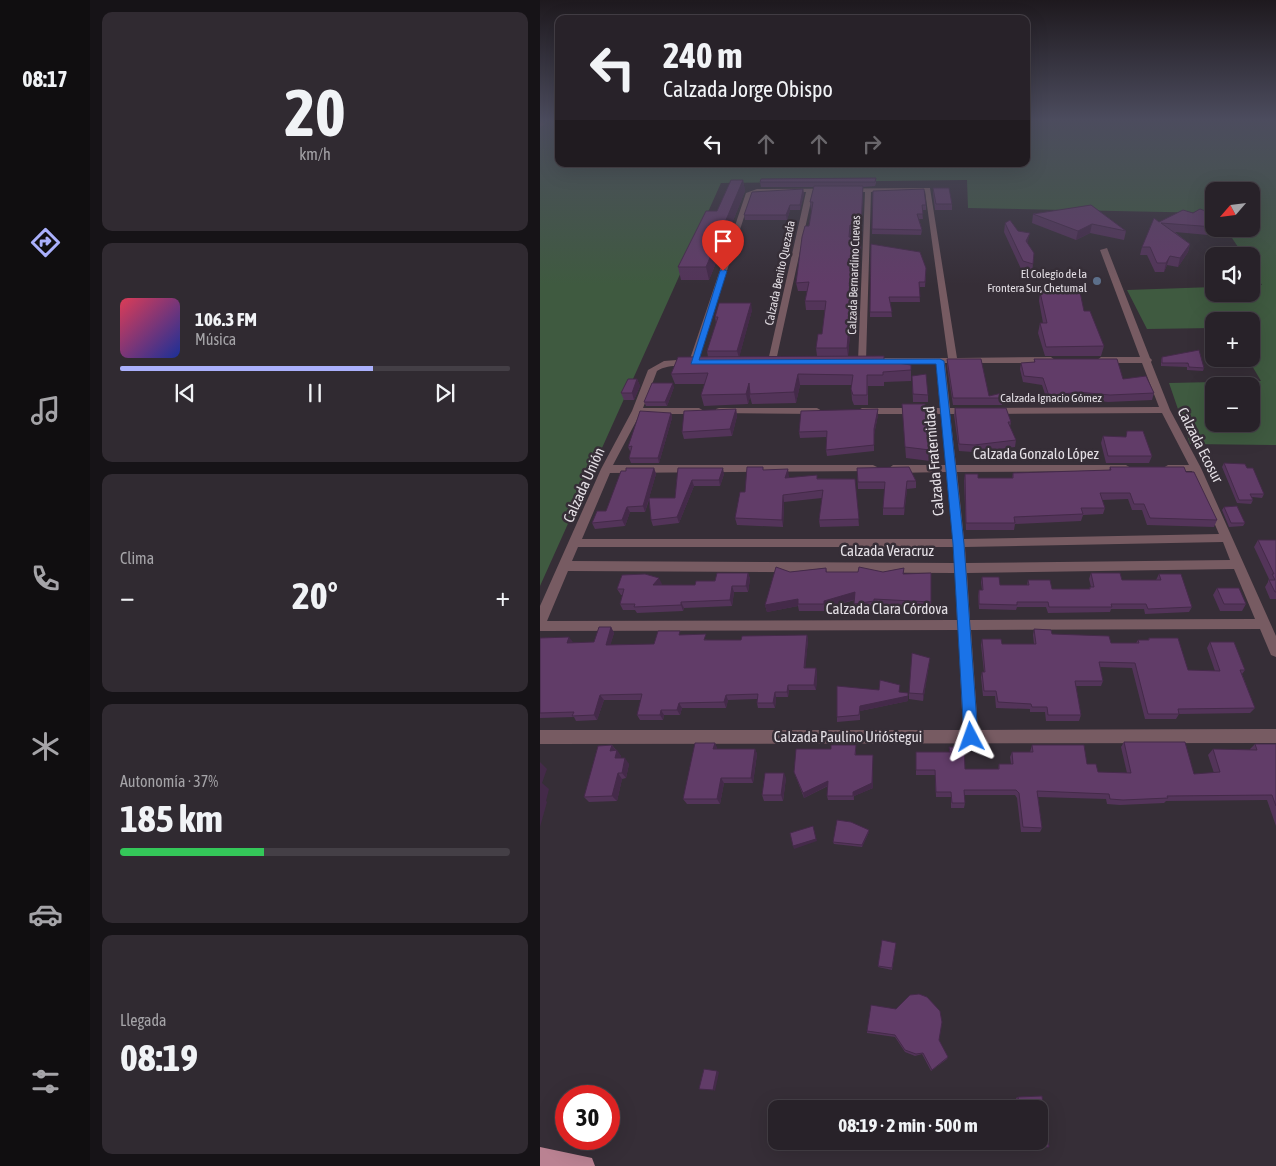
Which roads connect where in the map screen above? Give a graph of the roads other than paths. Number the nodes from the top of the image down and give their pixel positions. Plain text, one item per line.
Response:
1 (810, 190) junction
2 (868, 190) junction
3 (1104, 250) dead end
4 (1060, 360) edge
5 (1089, 360) edge
6 (1148, 360) junction
7 (772, 361) edge
8 (940, 361) junction
9 (953, 361) junction
10 (1165, 410) junction
11 (637, 411) junction
12 (826, 411) edge
13 (846, 411) edge
14 (946, 411) junction
15 (1138, 468) edge
16 (1157, 468) edge
17 (1196, 468) junction
18 (606, 469) junction
19 (951, 469) junction
20 (1227, 538) junction
21 (574, 543) junction
22 (805, 543) junction
23 (958, 544) junction
24 (1239, 564) junction
25 (565, 566) junction
26 (806, 567) junction
27 (960, 568) junction
28 (540, 621) edge
29 (1264, 624) junction
30 (964, 625) junction
31 (540, 626) edge
32 (1276, 651) edge
33 (1276, 736) edge
34 (540, 737) edge
35 (971, 737) junction
36 (540, 1158) edge
37 (584, 1166) edge

1 - 2 street
1 - 7 street, Calzada Benito Quezada
1 - 11 street, Calzada Unión
2 - 8 street, Calzada Bernardino Cuevas
2 - 9 street
3 - 6 street, Calzada Ecosur
4 - 9 street
5 - 6 street
6 - 10 street, Calzada Ecosur
8 - 9 street
8 - 14 street, Calzada Fraternidad
10 - 14 street, Calzada Ignacio Gómez
10 - 17 street, Calzada Ecosur
11 - 12 street
11 - 18 street, Calzada Unión
13 - 14 street, Calzada Ignacio Gómez
14 - 19 street, Calzada Fraternidad
15 - 19 street, Calzada Gonzalo López
16 - 17 street
17 - 20 street, Calzada Ecosur
18 - 19 street, Calzada Gonzalo López
18 - 21 street, Calzada Unión
19 - 23 street, Calzada Fraternidad
20 - 23 street, Calzada Veracruz
20 - 24 street, Calzada Ecosur
21 - 22 street, Calzada Veracruz
21 - 25 street, Calzada Unión
22 - 23 street, Calzada Veracruz
22 - 26 street
23 - 27 street, Calzada Fraternidad
24 - 27 street, Calzada Veracruz
24 - 29 street, Calzada Ecosur
25 - 26 street, Calzada Veracruz
25 - 28 street, Calzada Unión
26 - 27 street, Calzada Veracruz
27 - 30 street, Calzada Fraternidad
29 - 30 street, Calzada Clara Córdova
29 - 32 street, Calzada Ecosur
30 - 31 street, Calzada Clara Córdova
30 - 35 street, Calzada Fraternidad
33 - 35 street, Calzada Paulino Urióstegui
34 - 35 street, Calzada Paulino Urióstegui
36 - 37 main road

